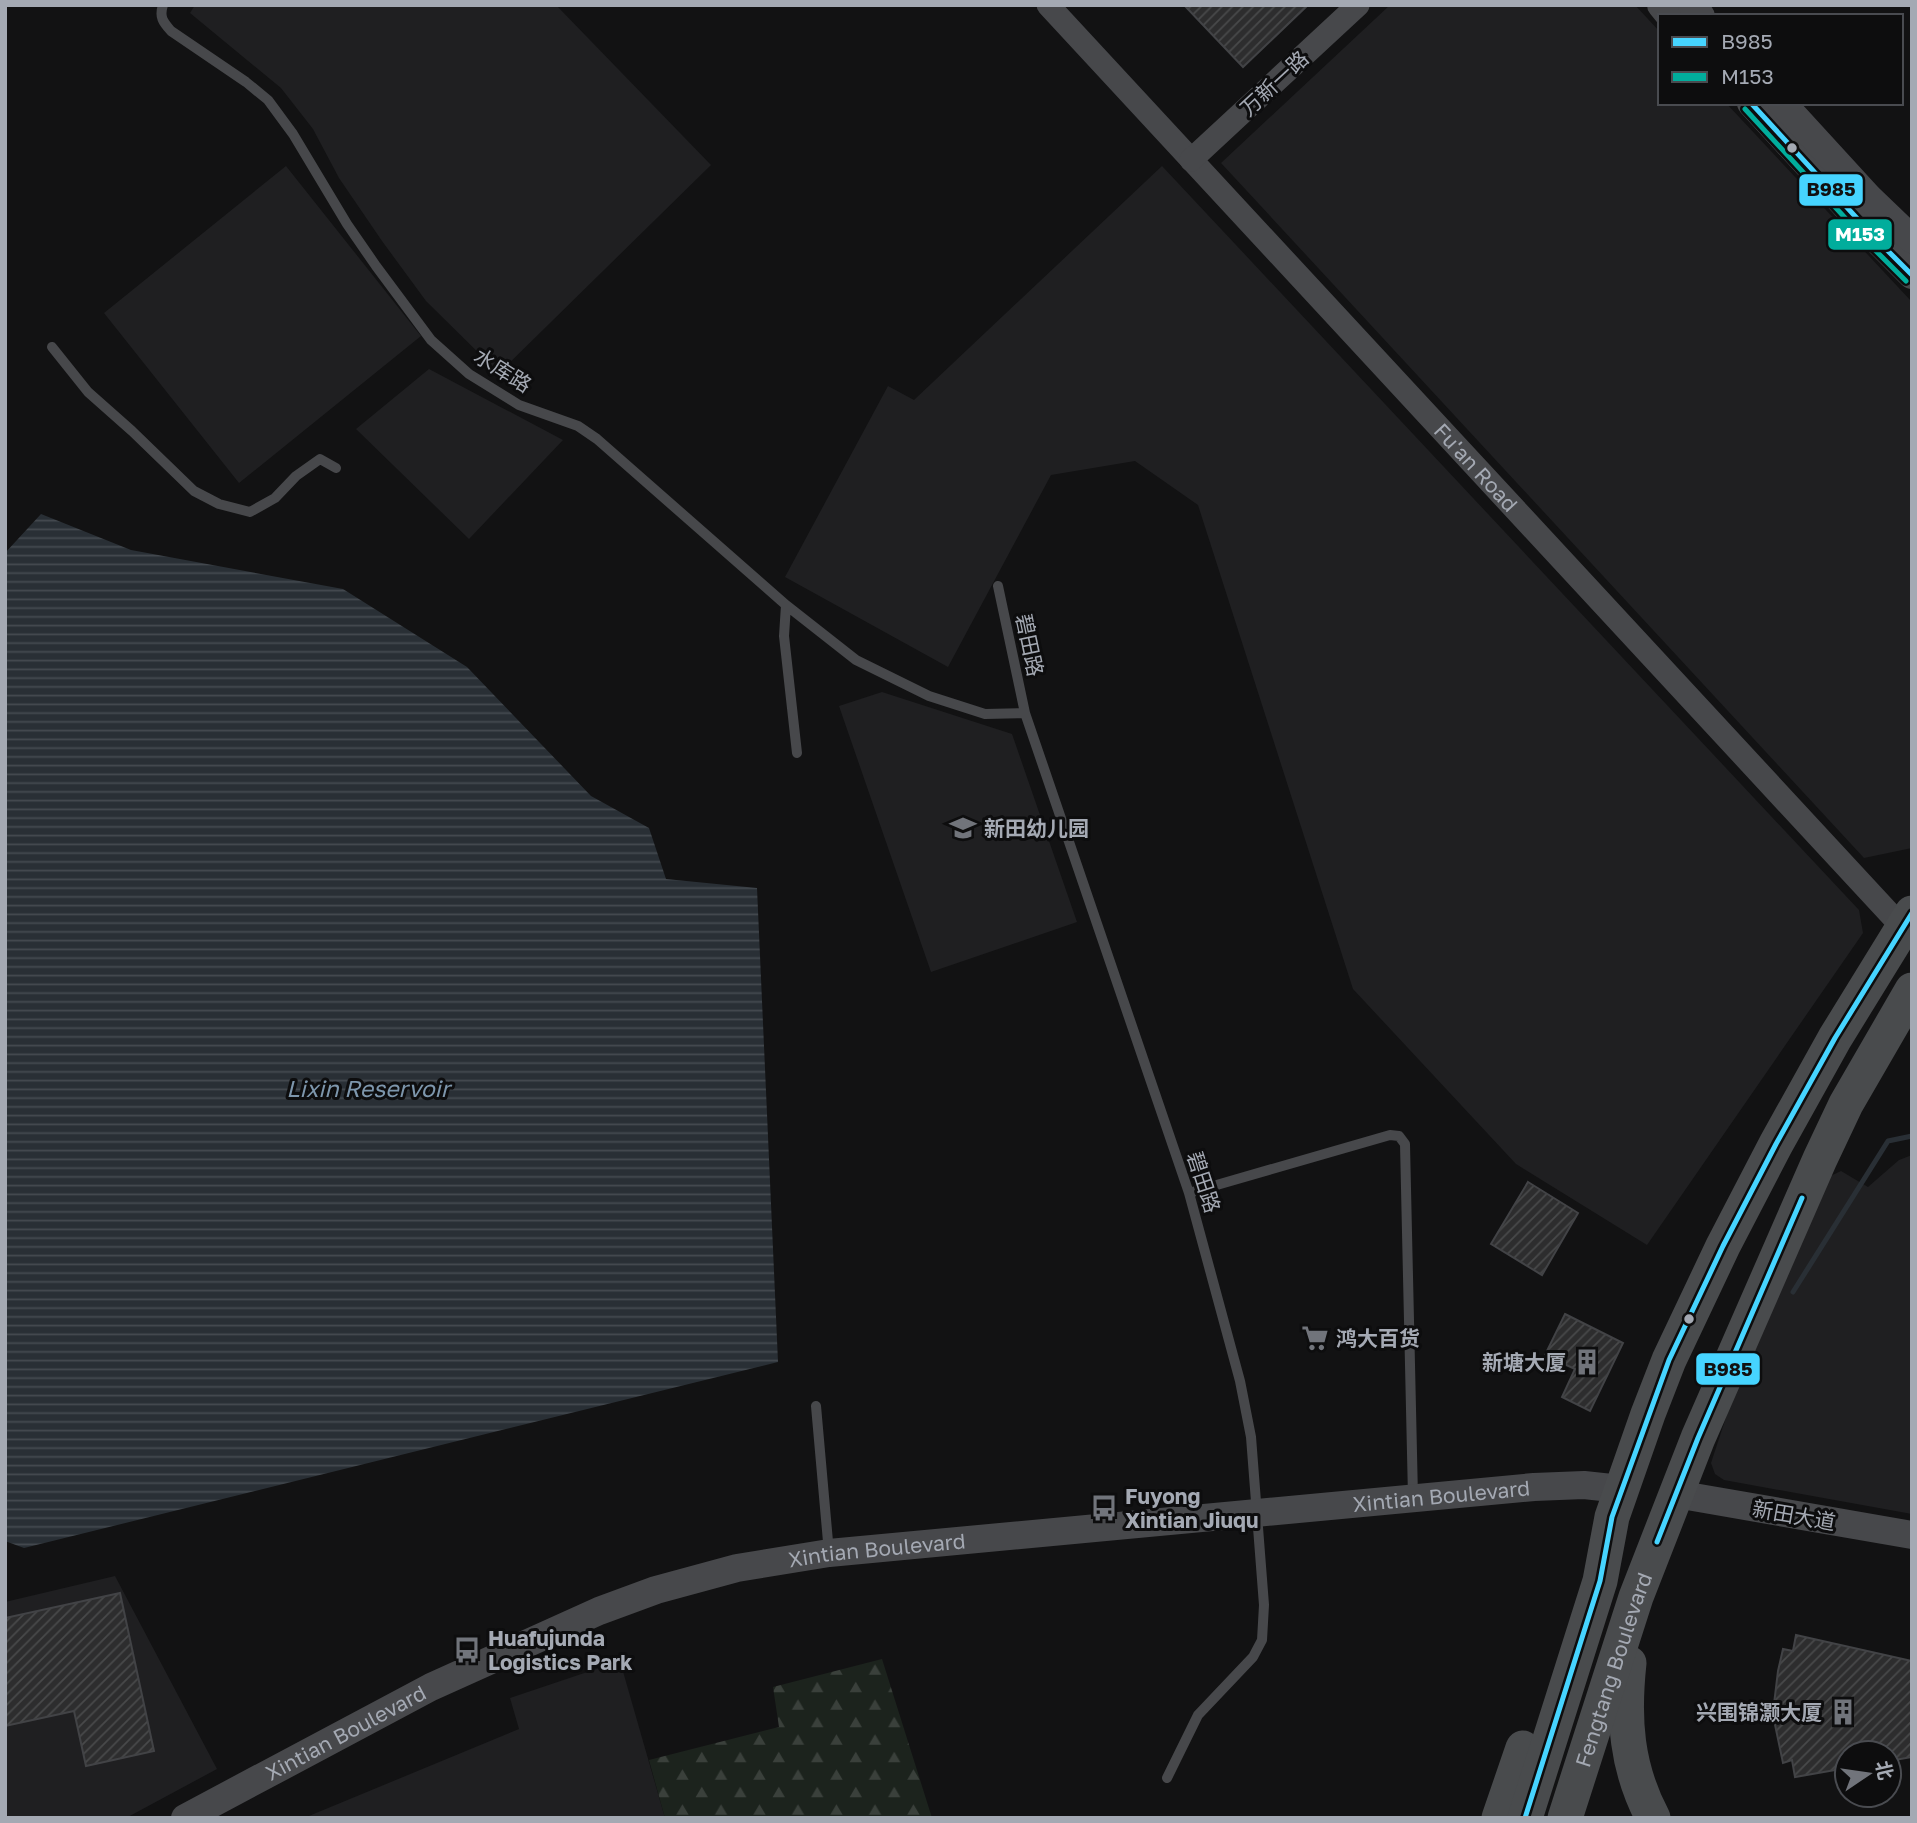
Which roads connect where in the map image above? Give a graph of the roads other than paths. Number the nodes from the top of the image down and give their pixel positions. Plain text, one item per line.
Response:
1 (163, 5) edge
2 (1048, 5) edge
3 (1358, 5) edge
4 (1753, 105) edge
5 (1784, 105) edge
6 (1191, 160) junction
7 (1912, 239) edge
8 (1912, 275) edge
9 (52, 347) dead end
10 (336, 468) dead end
11 (998, 586) dead end
12 (786, 605) junction
13 (1025, 713) junction
14 (797, 753) dead end
15 (1907, 921) edge
16 (1912, 990) edge
17 (1189, 1193) junction
18 (1723, 1246) junction
19 (1772, 1270) junction
20 (816, 1406) dead end
21 (1675, 1494) junction
22 (1413, 1498) junction
23 (1617, 1503) junction
24 (1257, 1513) junction
25 (1912, 1535) edge
26 (829, 1553) junction
27 (1636, 1597) junction
28 (1167, 1778) dead end
29 (185, 1818) edge
30 (1499, 1818) edge
31 (1525, 1818) edge
32 (1565, 1818) edge
33 (1653, 1818) edge

1 - 12 lane, 水库路
2 - 6 street, Fu'an Road
3 - 6 street, 万新一路
4 - 8 street
5 - 7 street
6 - 15 street, Fu'an Road
9 - 10 lane
11 - 13 lane, 碧田路
12 - 13 lane, 水库路
12 - 14 lane
13 - 17 lane, 碧田路
15 - 18 main road, Fengtang Boulevard
16 - 19 main road, Fengtang Boulevard
17 - 22 lane
17 - 24 lane, 碧田路
18 - 19 main road
18 - 23 main road, Fengtang Boulevard
19 - 21 main road, Fengtang Boulevard
20 - 26 lane
21 - 25 street, 新田大道
21 - 27 main road, Fengtang Boulevard
22 - 23 street, Xintian Boulevard
22 - 24 street, Xintian Boulevard
23 - 30 main road
23 - 31 main road, Fengtang Boulevard
24 - 26 street, Xintian Boulevard
24 - 28 lane, 碧田路
26 - 29 street, Xintian Boulevard
27 - 32 main road, Fengtang Boulevard
27 - 33 main road

